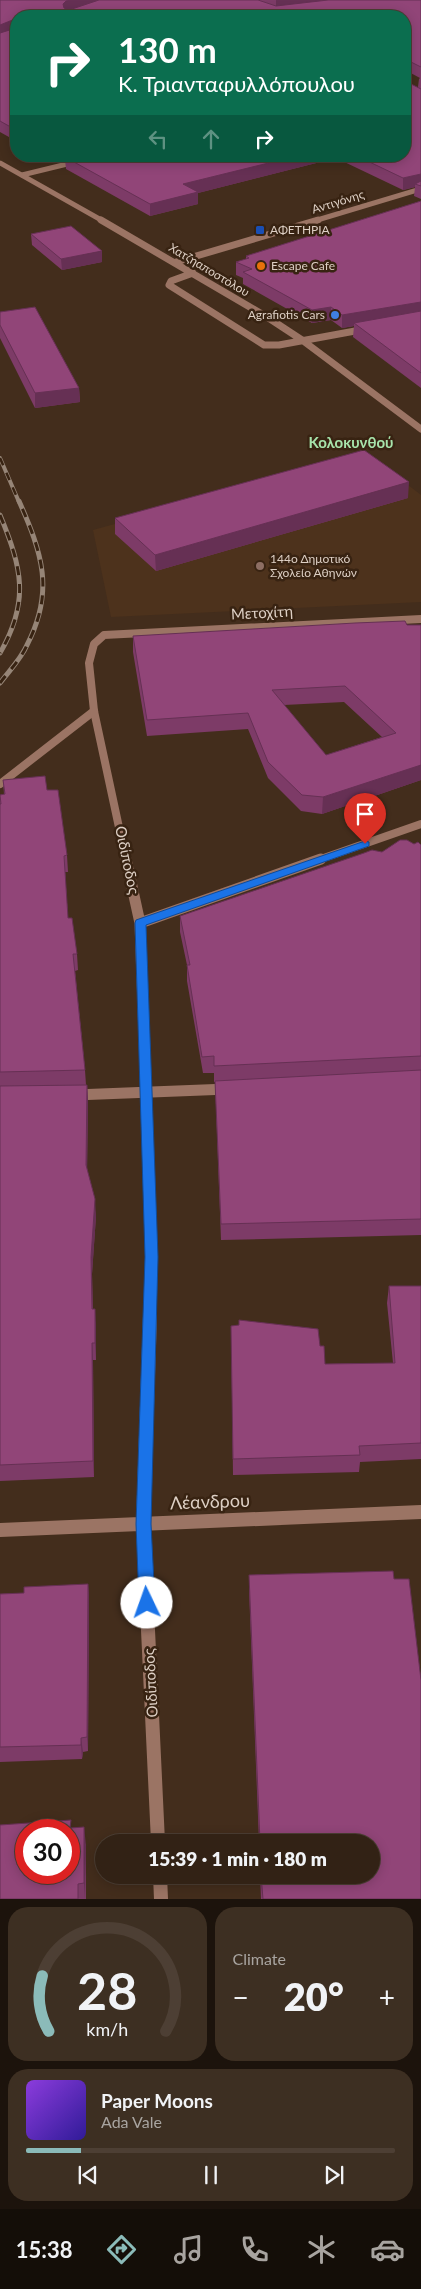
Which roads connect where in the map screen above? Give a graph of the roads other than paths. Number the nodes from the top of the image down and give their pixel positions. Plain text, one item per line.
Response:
1 (75, 162) edge
2 (0, 163) edge
3 (22, 175) junction
4 (421, 189) edge
5 (176, 262) junction
6 (193, 273) junction
7 (375, 327) edge
8 (302, 340) junction
9 (421, 429) edge
10 (421, 620) edge
11 (104, 635) joint
12 (94, 711) junction
13 (0, 784) edge
14 (421, 824) edge
15 (140, 923) junction
16 (244, 1088) edge
17 (146, 1093) junction
18 (68, 1095) edge
19 (421, 1512) edge
20 (143, 1524) junction
21 (0, 1530) edge
22 (158, 1834) edge
23 (160, 1884) edge
24 (161, 1899) edge

1 - 3 street
2 - 3 street, Χατζηαποστόλου
3 - 5 street, Χατζηαποστόλου
4 - 5 street, Αντιγόνης
5 - 6 street, Χατζηαποστόλου
6 - 8 street, Χατζηαποστόλου
6 - 8 street
7 - 8 street
8 - 9 street, Χατζηαποστόλου
10 - 11 street, Μετοχίτη
11 - 12 street, Οιδίποδος
12 - 13 street
12 - 15 street, Οιδίποδος
14 - 15 street
15 - 17 street, Οιδίποδος
16 - 17 street
17 - 18 street
17 - 20 street, Οιδίποδος
19 - 20 street, Λέανδρου
20 - 21 street, Λέανδρου
20 - 22 street, Οιδίποδος
23 - 24 street

